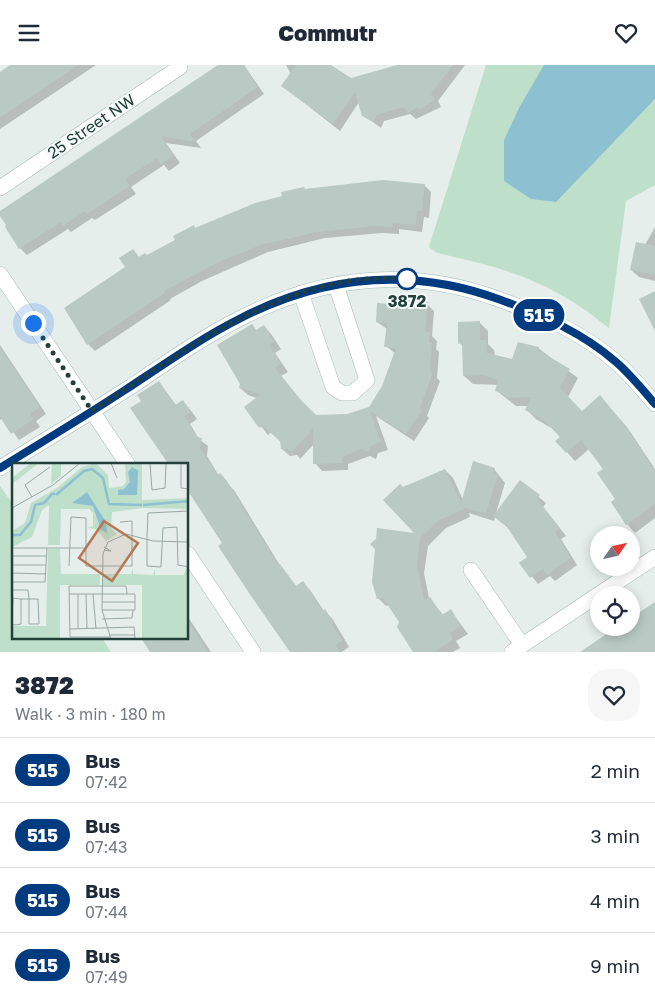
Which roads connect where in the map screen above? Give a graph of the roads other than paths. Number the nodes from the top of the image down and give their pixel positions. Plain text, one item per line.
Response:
1 (181, 66) edge
2 (0, 187) edge
3 (0, 274) edge
4 (336, 285) junction
5 (301, 293) junction
6 (655, 404) edge
7 (92, 411) junction
8 (127, 463) edge
9 (0, 468) edge
10 (189, 556) edge
11 (655, 557) edge
12 (472, 570) dead end
13 (517, 649) edge
14 (253, 652) edge

1 - 2 street, 25 Street NW
3 - 7 street
4 - 5 street
4 - 5 street
4 - 6 street
5 - 7 street
7 - 8 street
7 - 9 street
10 - 14 street
11 - 13 street
12 - 13 street

